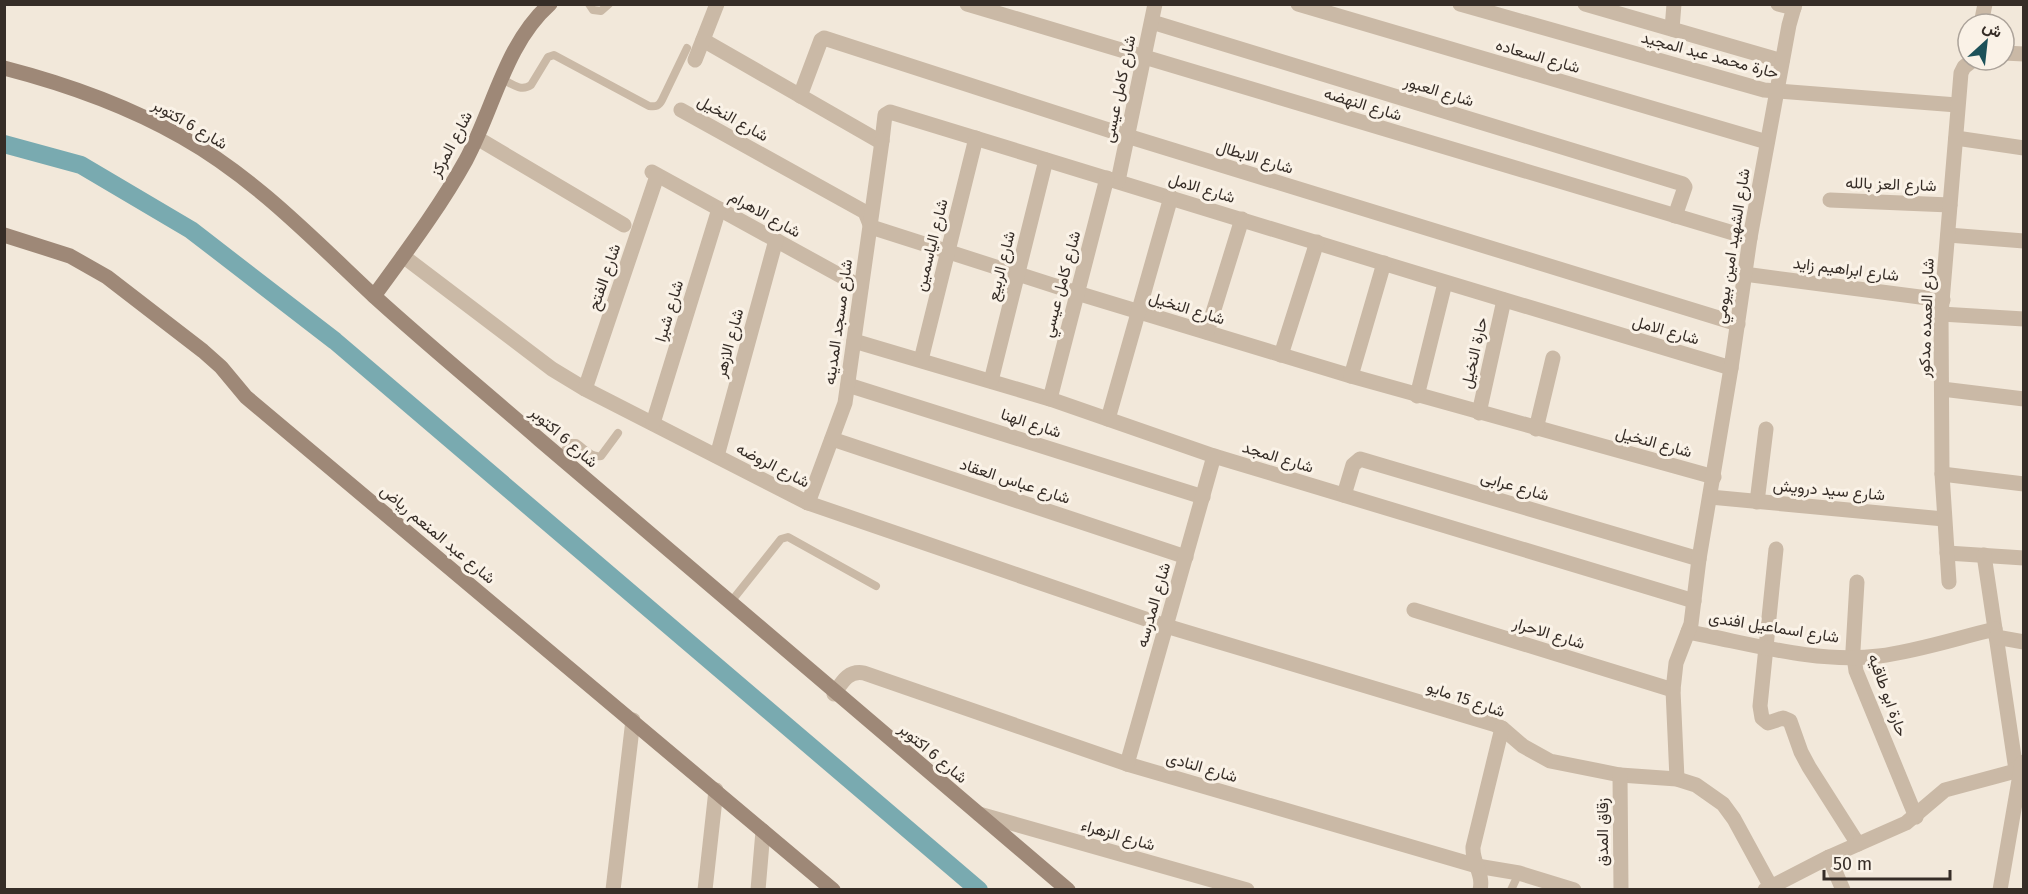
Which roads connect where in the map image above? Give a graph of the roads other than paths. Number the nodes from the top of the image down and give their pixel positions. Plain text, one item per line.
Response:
1 (550, 4) edge
2 (589, 4) edge
3 (609, 4) edge
4 (717, 4) edge
5 (967, 4) edge
6 (1298, 4) edge
7 (1460, 4) edge
8 (1585, 4) edge
9 (1674, 4) edge
10 (1778, 4) edge
11 (1152, 5) edge
12 (1795, 6) edge
13 (1152, 22) junction
14 (1671, 30) junction
15 (703, 40) junction
16 (691, 54) joint
17 (1144, 57) junction
18 (1782, 61) junction
19 (4, 68) edge
20 (1962, 72) edge
21 (502, 79) junction
22 (1776, 92) junction
23 (800, 96) junction
24 (1957, 105) junction
25 (681, 110) dead end
26 (1127, 136) junction
27 (477, 138) junction
28 (976, 138) junction
29 (1956, 138) junction
30 (882, 141) junction
31 (1767, 142) junction
32 (2024, 148) edge
33 (1046, 159) junction
34 (655, 174) joint
35 (1112, 179) junction
36 (1171, 197) junction
37 (1830, 200) dead end
38 (1950, 205) junction
39 (719, 209) junction
40 (1675, 216) junction
41 (1242, 219) junction
42 (624, 225) dead end
43 (871, 226) junction
44 (4, 235) edge
45 (1948, 235) junction
46 (1750, 238) junction
47 (776, 240) junction
48 (1317, 242) junction
49 (2024, 242) edge
50 (948, 252) junction
51 (403, 256) junction
52 (1384, 263) junction
53 (1017, 274) junction
54 (1744, 274) junction
55 (1444, 283) junction
56 (861, 287) junction
57 (1077, 293) junction
58 (374, 296) junction
59 (1504, 300) junction
60 (1942, 307) junction
61 (1138, 312) junction
62 (2024, 319) edge
63 (1738, 324) junction
64 (1207, 332) junction
65 (854, 341) junction
66 (1281, 355) junction
67 (1553, 358) dead end
68 (921, 360) junction
69 (1731, 368) junction
70 (1351, 376) junction
71 (991, 381) junction
72 (848, 385) junction
73 (585, 389) junction
74 (1942, 389) junction
75 (1417, 396) junction
76 (1050, 399) junction
77 (2024, 399) edge
78 (1479, 413) junction
79 (1108, 419) junction
80 (653, 423) junction
81 (1536, 429) junction
82 (1766, 429) dead end
83 (618, 433) dead end
84 (832, 440) junction
85 (717, 456) junction
86 (1214, 456) junction
87 (559, 457) junction
88 (1942, 474) junction
89 (1714, 477) junction
90 (2024, 484) edge
91 (1344, 495) junction
92 (1203, 496) junction
93 (1710, 497) junction
94 (1757, 502) junction
95 (808, 503) junction
96 (1944, 519) junction
97 (1776, 549) dead end
98 (1947, 553) junction
99 (1984, 555) junction
100 (1186, 557) junction
101 (2024, 558) edge
102 (1699, 559) junction
103 (1857, 582) dead end
104 (1948, 582) dead end
105 (876, 586) dead end
106 (1694, 601) junction
107 (730, 603) junction
108 (1414, 610) dead end
109 (1166, 626) junction
110 (1688, 632) junction
111 (1996, 633) junction
112 (2024, 642) edge
113 (1766, 647) junction
114 (1854, 657) junction
115 (1673, 690) junction
116 (834, 693) junction
117 (633, 720) junction
118 (1502, 728) junction
119 (1127, 764) junction
120 (2020, 765) edge
121 (1620, 775) junction
122 (1677, 779) junction
123 (716, 790) junction
124 (978, 814) junction
125 (1916, 817) junction
126 (763, 831) junction
127 (1858, 844) junction
128 (1830, 857) junction
129 (1477, 866) junction
130 (1519, 873) junction
131 (1768, 888) edge
132 (613, 890) edge
133 (705, 890) edge
134 (758, 890) edge
135 (833, 890) edge
136 (1068, 890) edge
137 (1247, 890) edge
138 (1480, 890) edge
139 (1511, 890) edge
140 (1574, 890) edge
141 (1621, 890) edge
142 (1843, 890) edge
143 (2000, 890) edge

1 - 21 main road, شارع المركز
2 - 3 lane
4 - 15 street
5 - 17 street, شارع النهضه
6 - 31 street, شارع السعاده
7 - 22 street, حارة محمد عبد المجيد
8 - 14 street
9 - 14 street
10 - 12 street
11 - 13 street, شارع كامل عيسى
12 - 18 street, شارع الشهيد امين بيومي
13 - 17 street, شارع كامل عيسى
13 - 40 street, شارع العبور
14 - 18 street
15 - 16 street
15 - 23 street
16 - 21 lane
17 - 26 street, شارع كامل عيسى
17 - 40 street, شارع النهضه
18 - 22 street, شارع الشهيد امين بيومي
19 - 58 main road, شارع 6 اكتوبر
20 - 24 street, شارع العمده مدكور
21 - 27 main road, شارع المركز
22 - 24 street, حارة محمد عبد المجيد
22 - 31 street, شارع الشهيد امين بيومي
23 - 26 street, شارع الابطال
23 - 30 street
24 - 29 street, شارع العمده مدكور
25 - 43 street, شارع النخيل
26 - 35 street, شارع كامل عيسى
26 - 63 street, شارع الابطال
27 - 42 street
27 - 51 main road, شارع المركز
28 - 30 street, شارع الامل
28 - 33 street, شارع الامل
28 - 50 street, شارع الياسمين
29 - 32 street
29 - 38 street, شارع العمده مدكور
30 - 43 street, شارع مسجد المدينه
31 - 46 street, شارع الشهيد امين بيومي
33 - 35 street, شارع الامل
33 - 53 street, شارع الربيع
34 - 39 street, شارع الاهرام
34 - 73 street, شارع الفتح
35 - 36 street, شارع الامل
35 - 57 street, شارع كامل عيسي
36 - 41 street, شارع الامل
36 - 61 street
37 - 38 street, شارع العز بالله
38 - 45 street, شارع العمده مدكور
39 - 47 street, شارع الاهرام
39 - 80 street, شارع شبرا
40 - 46 street, شارع النهضه
41 - 48 street, شارع الامل
41 - 64 street
43 - 50 street, شارع النخيل
43 - 56 street, شارع مسجد المدينه
44 - 117 main road, شارع عبد المنعم رياض
45 - 49 street
45 - 60 street, شارع العمده مدكور
46 - 54 street, شارع الشهيد امين بيومي
47 - 56 street, شارع الاهرام
47 - 85 street, شارع الازهر
48 - 52 street, شارع الامل
48 - 66 street
50 - 53 street, شارع النخيل
50 - 68 street, شارع الياسمين
51 - 58 main road, شارع المركز
51 - 73 street, شارع الروضه
52 - 55 street, شارع الامل
52 - 70 street
53 - 57 street, شارع النخيل
53 - 71 street, شارع الربيع
54 - 60 street, شارع ابراهيم زايد
54 - 63 street, شارع الشهيد امين بيومي
55 - 59 street, شارع الامل
55 - 75 street
56 - 65 street, شارع مسجد المدينه
57 - 61 street, شارع النخيل
57 - 76 street, شارع كامل عيسي
58 - 87 main road, شارع 6 اكتوبر
59 - 69 street, شارع الامل
59 - 78 street, حارة النخيل
60 - 62 street, شارع ابراهيم زايد
60 - 74 street, شارع العمده مدكور
61 - 64 street, شارع النخيل
61 - 79 street
63 - 69 street, شارع الشهيد امين بيومي
64 - 66 street, شارع النخيل
65 - 68 street, شارع المجد
65 - 72 street, شارع مسجد المدينه
66 - 70 street, شارع النخيل
67 - 81 street
68 - 71 street, شارع المجد
69 - 89 street, شارع الشهيد امين بيومي
70 - 75 street, شارع النخيل
71 - 76 street, شارع المجد
72 - 84 street, شارع مسجد المدينه
72 - 92 street, شارع الهنا
73 - 80 street, شارع الروضه
74 - 77 street
74 - 88 street, شارع العمده مدكور
75 - 78 street, شارع النخيل
76 - 79 street, شارع المجد
78 - 81 street, شارع النخيل
79 - 86 street, شارع المجد
80 - 85 street, شارع الروضه
81 - 89 street, شارع النخيل
82 - 94 street
83 - 87 lane
84 - 95 street, شارع مسجد المدينه
84 - 100 street, شارع عباس العقاد
85 - 95 street, شارع الروضه
86 - 91 street, شارع المجد
86 - 92 street, شارع المدرسه
87 - 107 main road, شارع 6 اكتوبر
88 - 90 street
88 - 96 street, شارع العمده مدكور
89 - 93 street, شارع الشهيد امين بيومي
91 - 102 street, شارع عرابى
91 - 106 street, شارع المجد
92 - 100 street, شارع المدرسه
93 - 94 street, شارع سيد درويش
93 - 102 street, شارع الشهيد امين بيومي
94 - 96 street, شارع سيد درويش
95 - 109 street, شارع الروضه
96 - 98 street, شارع العمده مدكور
97 - 113 street
98 - 99 street
98 - 104 street, شارع العمده مدكور
99 - 101 street
99 - 111 street
100 - 109 street, شارع المدرسه
102 - 106 street, شارع الشهيد امين بيومي
103 - 114 street, حارة ابو طاقيه
105 - 107 lane
106 - 110 street, شارع الشهيد امين بيومي
107 - 116 main road, شارع 6 اكتوبر
108 - 115 street, شارع الاحرار
109 - 118 street, شارع 15 مايو
109 - 119 street, شارع المدرسه
110 - 113 street, شارع اسماعيل افندى
110 - 115 street, شارع الشهيد امين بيومي
111 - 112 street
111 - 114 street, شارع اسماعيل افندى
111 - 120 street
113 - 114 street, شارع اسماعيل افندى
113 - 127 street
114 - 125 street, حارة ابو طاقيه
115 - 122 street, شارع الشهيد امين بيومي
116 - 119 street, شارع النادى
116 - 124 main road, شارع 6 اكتوبر
117 - 123 main road, شارع عبد المنعم رياض
117 - 132 street
118 - 121 street, شارع 15 مايو
118 - 129 street
119 - 129 street, شارع النادى
120 - 125 street
120 - 143 street
121 - 122 street, شارع 15 مايو
121 - 141 street, زقاق المدق
122 - 131 street, شارع 15 مايو
123 - 126 main road, شارع عبد المنعم رياض
123 - 133 street
124 - 136 main road, شارع 6 اكتوبر
124 - 137 street, شارع الزهراء
125 - 127 street
126 - 134 street
126 - 135 main road, شارع عبد المنعم رياض
127 - 128 street
128 - 131 street
128 - 142 street
129 - 130 street, شارع النادى
129 - 138 street
130 - 139 lane
130 - 140 street, شارع النادى

